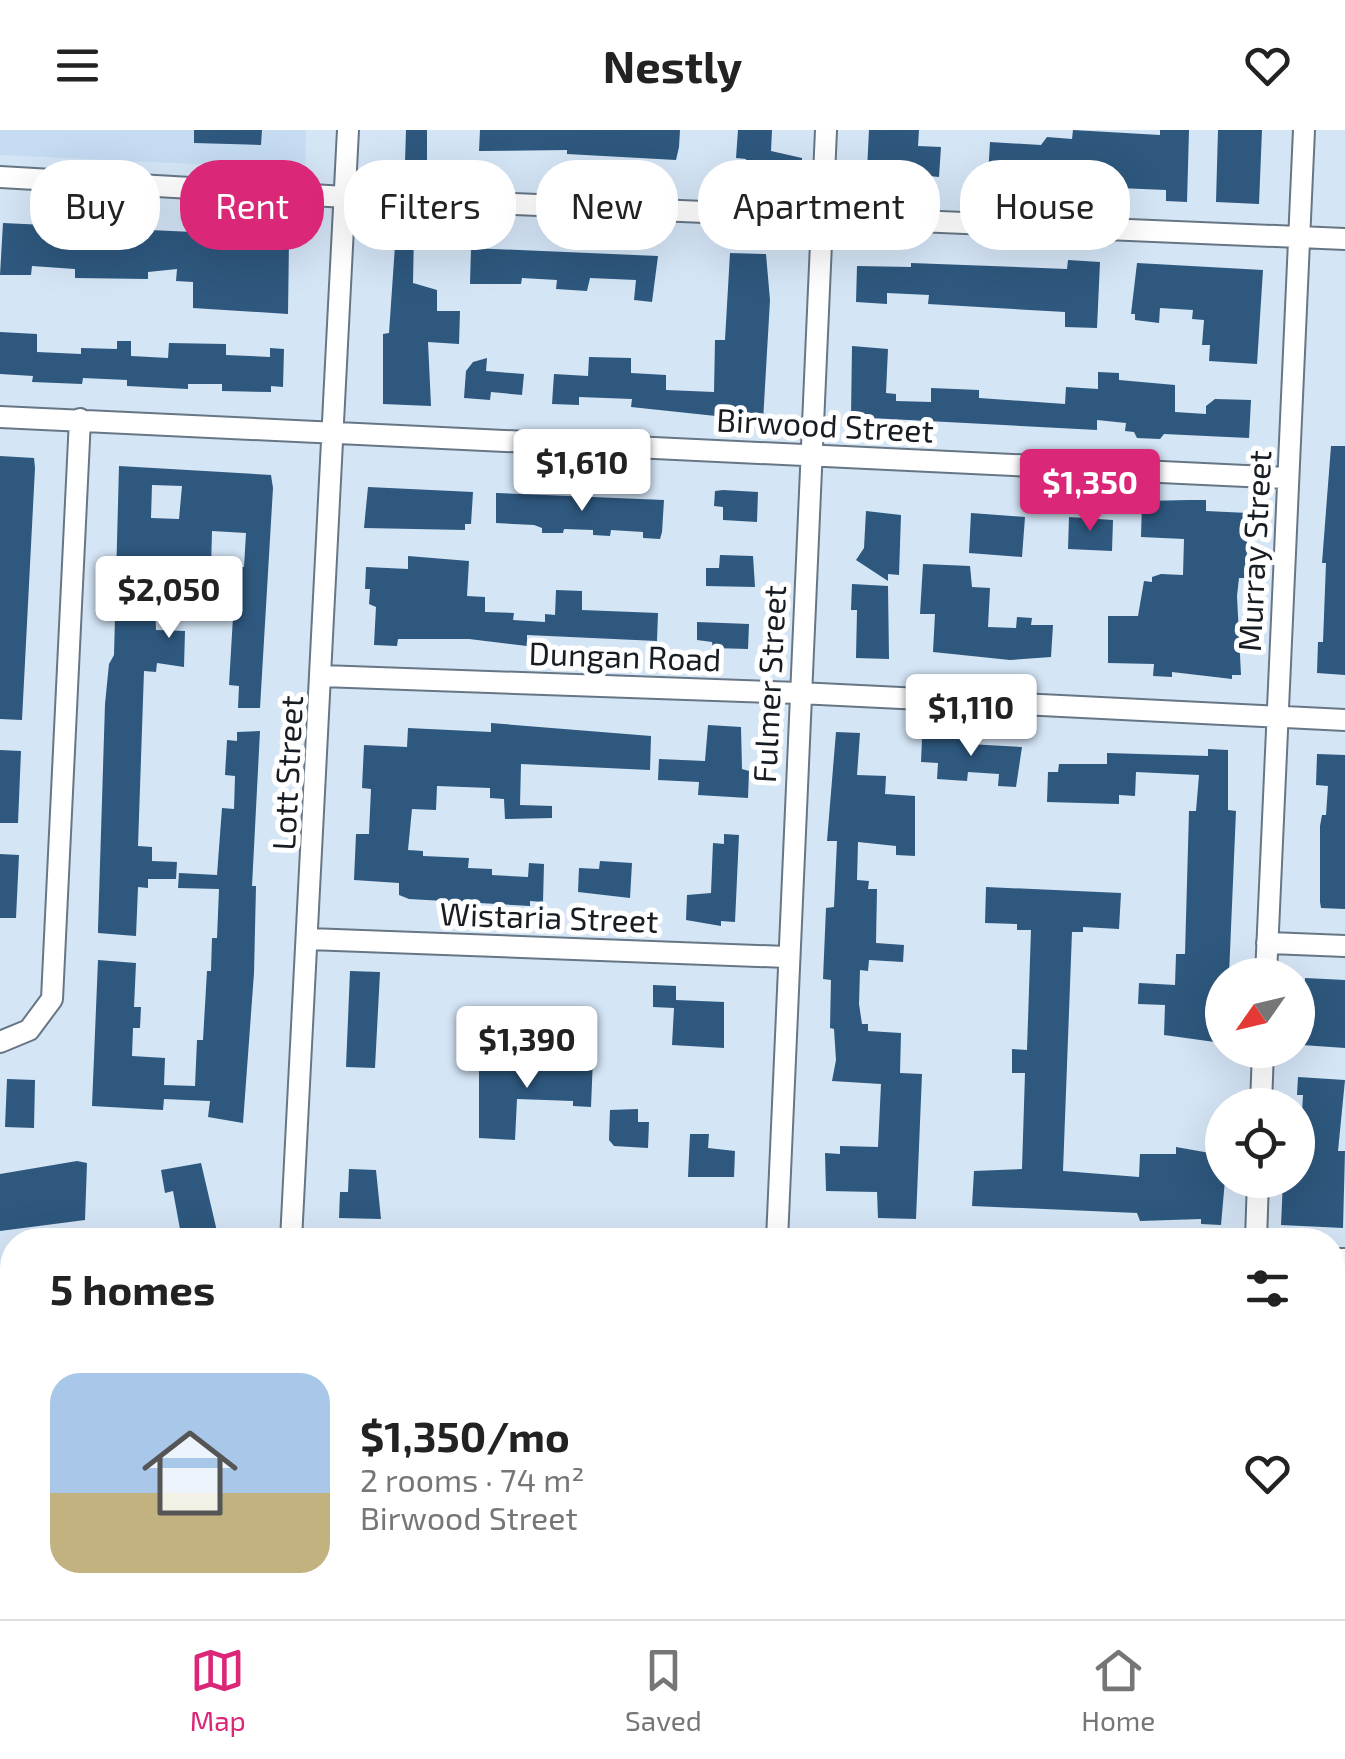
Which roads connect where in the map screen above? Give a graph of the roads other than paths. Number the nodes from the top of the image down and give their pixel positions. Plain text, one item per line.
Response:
1 (348, 130) edge
2 (826, 130) edge
3 (1304, 130) edge
4 (347, 160) edge
5 (825, 160) edge
6 (0, 177) edge
7 (344, 197) edge
8 (516, 204) edge
9 (698, 211) edge
10 (940, 221) edge
11 (344, 227) edge
12 (1299, 237) junction
13 (1345, 239) edge
14 (820, 250) edge
15 (0, 417) edge
16 (80, 419) junction
17 (330, 434) junction
18 (810, 456) junction
19 (1288, 478) junction
20 (322, 676) junction
21 (799, 693) junction
22 (1277, 717) junction
23 (1345, 720) edge
24 (309, 939) junction
25 (1267, 943) junction
26 (1345, 946) edge
27 (787, 957) junction
28 (1267, 958) edge
29 (0, 1042) edge
30 (1257, 1198) edge
31 (292, 1228) edge
32 (777, 1228) edge
33 (1256, 1228) edge

1 - 4 street, Lott Street
2 - 5 street, Fulmer Street
3 - 12 street, Murray Street
6 - 7 street
8 - 9 street
10 - 12 street
11 - 17 street, Lott Street
12 - 13 street
12 - 19 street, Murray Street
14 - 18 street, Fulmer Street
15 - 16 street, Birwood Street
16 - 17 street, Birwood Street
16 - 29 street
17 - 18 street, Birwood Street
17 - 20 street, Lott Street
18 - 19 street, Birwood Street
18 - 21 street, Fulmer Street
19 - 22 street, Murray Street
20 - 21 street, Dungan Road
20 - 24 street, Lott Street
21 - 22 street, Dungan Road
21 - 27 street, Fulmer Street
22 - 23 street, Dungan Road
22 - 25 street, Murray Street
24 - 27 street, Wistaria Street
24 - 31 street, Lott Street
25 - 26 street
25 - 28 street, Murray Street
27 - 32 street, Fulmer Street
30 - 33 street

